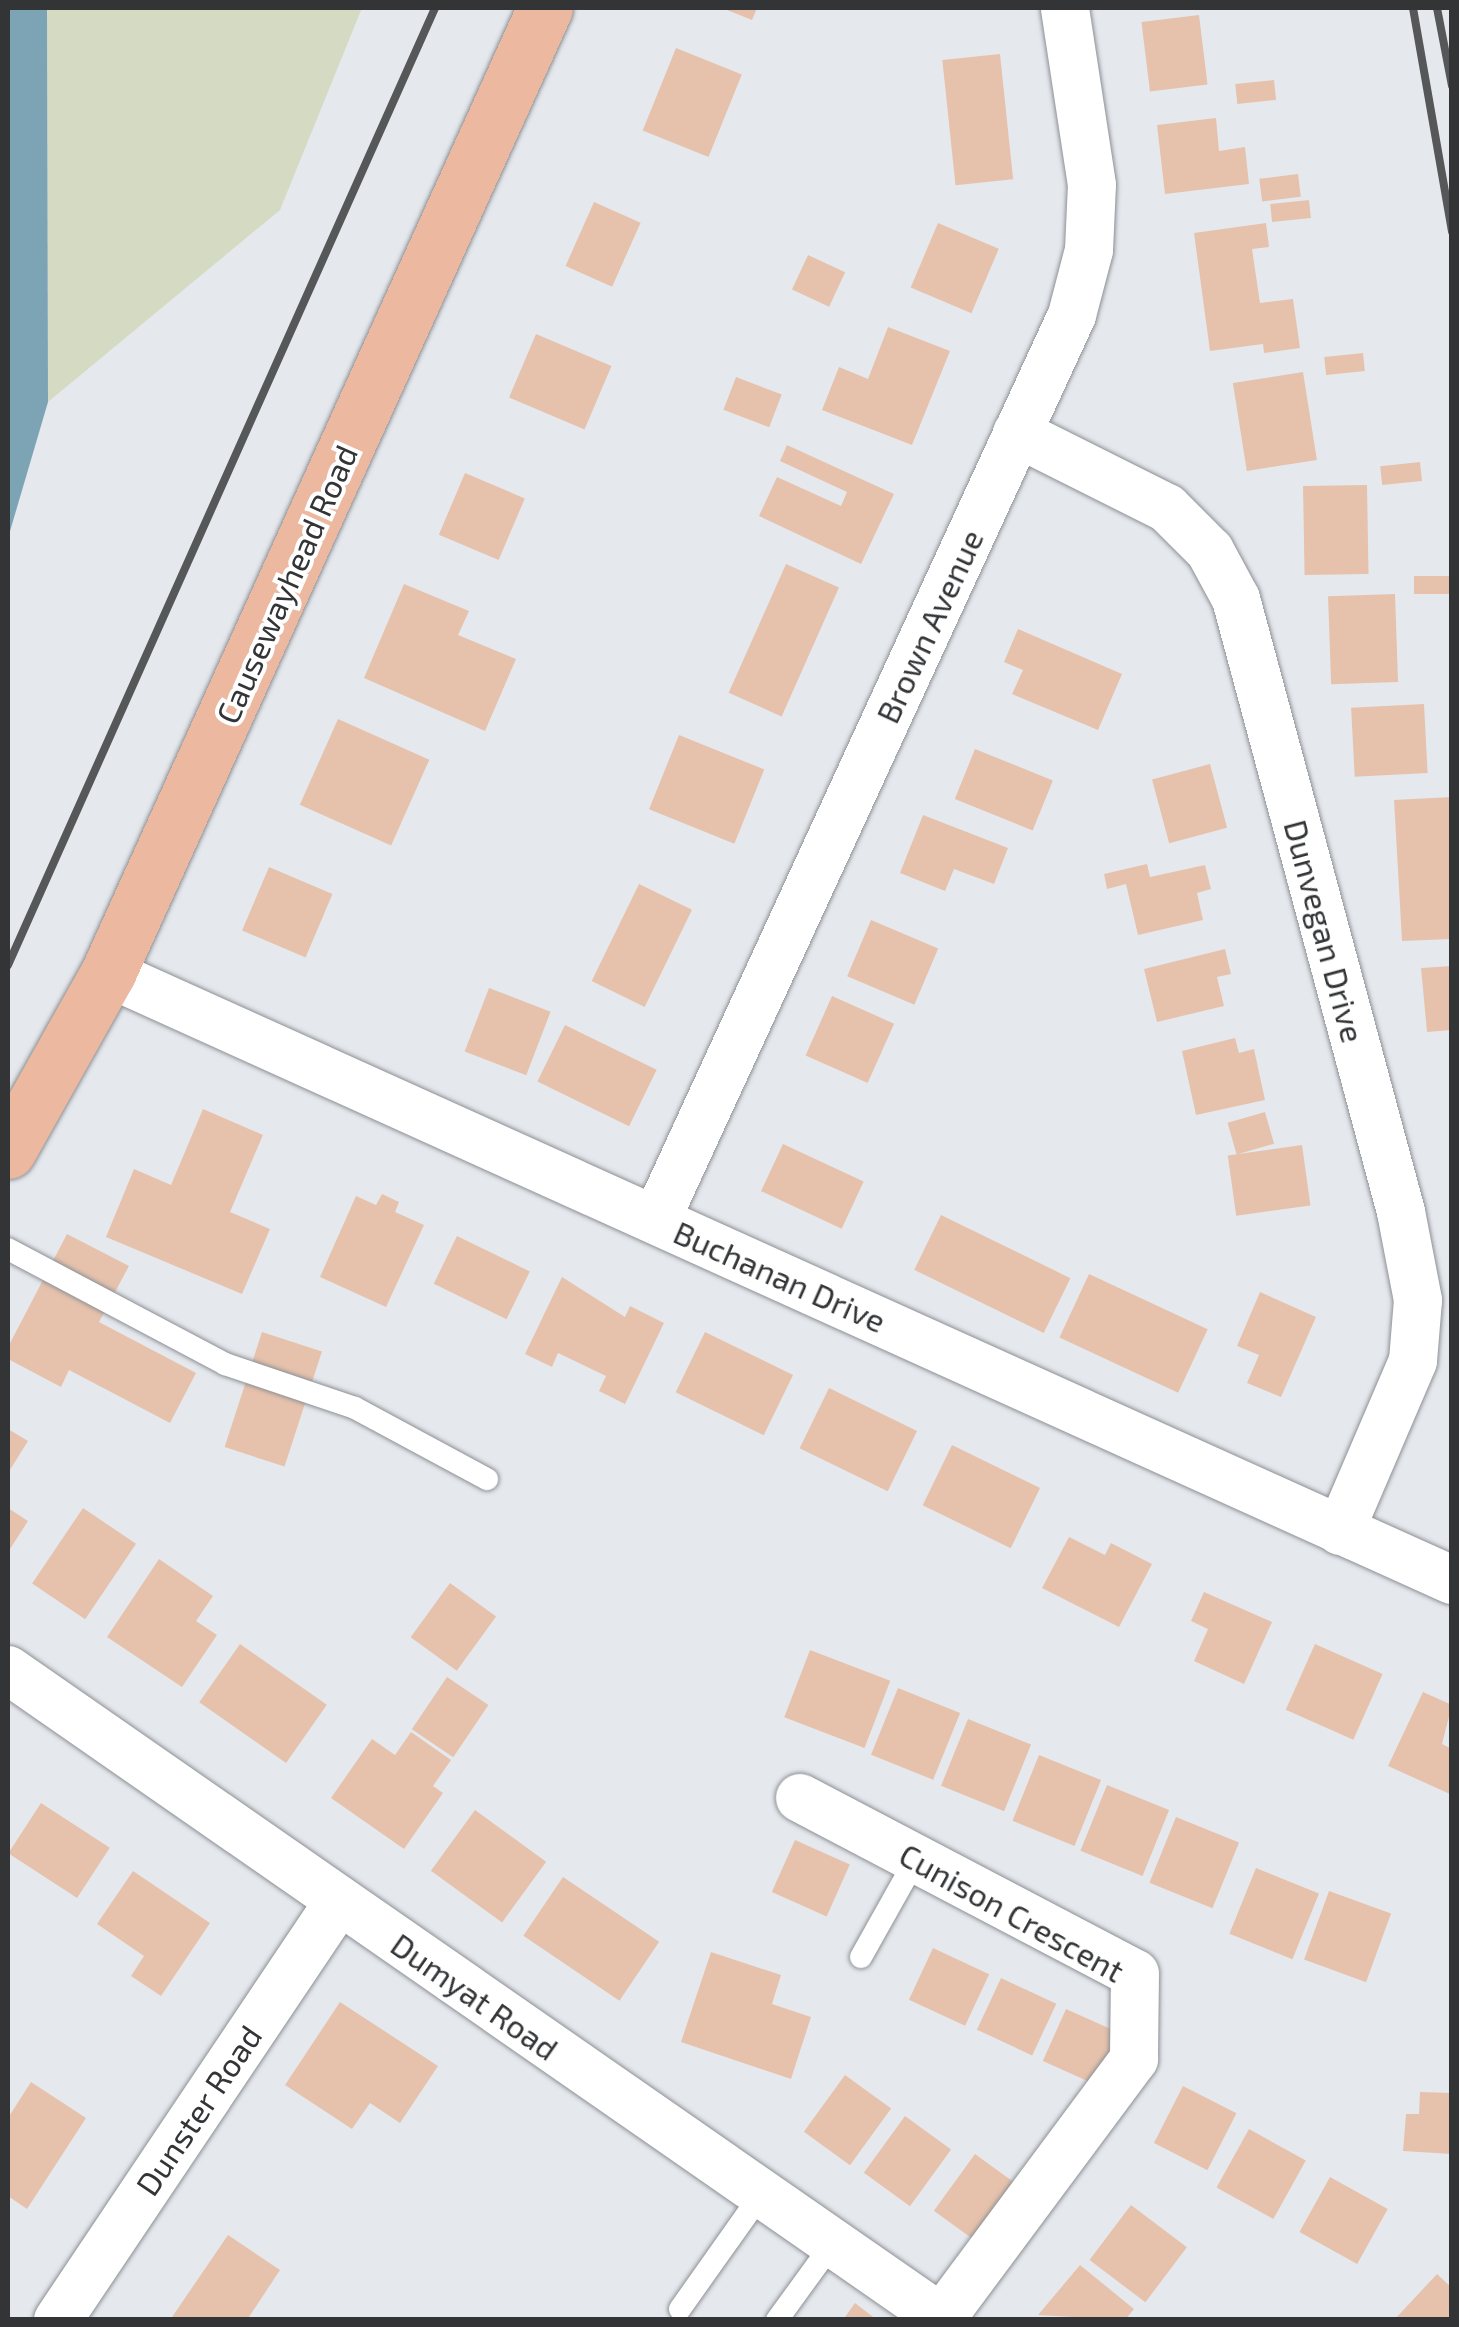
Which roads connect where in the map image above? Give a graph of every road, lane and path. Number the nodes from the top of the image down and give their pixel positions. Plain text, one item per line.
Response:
1 (545, 8) edge
2 (1066, 8) edge
3 (1017, 433) junction
4 (108, 973) junction
5 (8, 1151) edge
6 (656, 1220) junction
7 (8, 1249) edge
8 (486, 1480) dead end
9 (1340, 1531) junction
10 (1452, 1580) edge
11 (8, 1670) edge
12 (800, 1798) dead end
13 (916, 1859) junction
14 (338, 1901) junction
15 (861, 1957) dead end
16 (762, 2194) junction
17 (834, 2244) junction
18 (680, 2309) dead end
19 (943, 2319) edge
20 (58, 2320) edge
21 (776, 2320) edge

1 - 4 main road, Causewayhead Road
2 - 3 street, Brown Avenue
3 - 6 street, Brown Avenue
3 - 9 street, Dunvegan Drive
4 - 5 main road, Causewayhead Road
4 - 6 street, Buchanan Drive
6 - 9 street, Buchanan Drive
7 - 8 lane
9 - 10 street, Buchanan Drive
11 - 14 street, Dumyat Road
12 - 13 street, Cunison Crescent
13 - 15 lane
13 - 19 street, Cunison Crescent
14 - 16 street, Dumyat Road
14 - 20 street, Dunster Road
16 - 17 street, Dumyat Road
16 - 18 lane
17 - 19 street, Dumyat Road
17 - 21 lane

